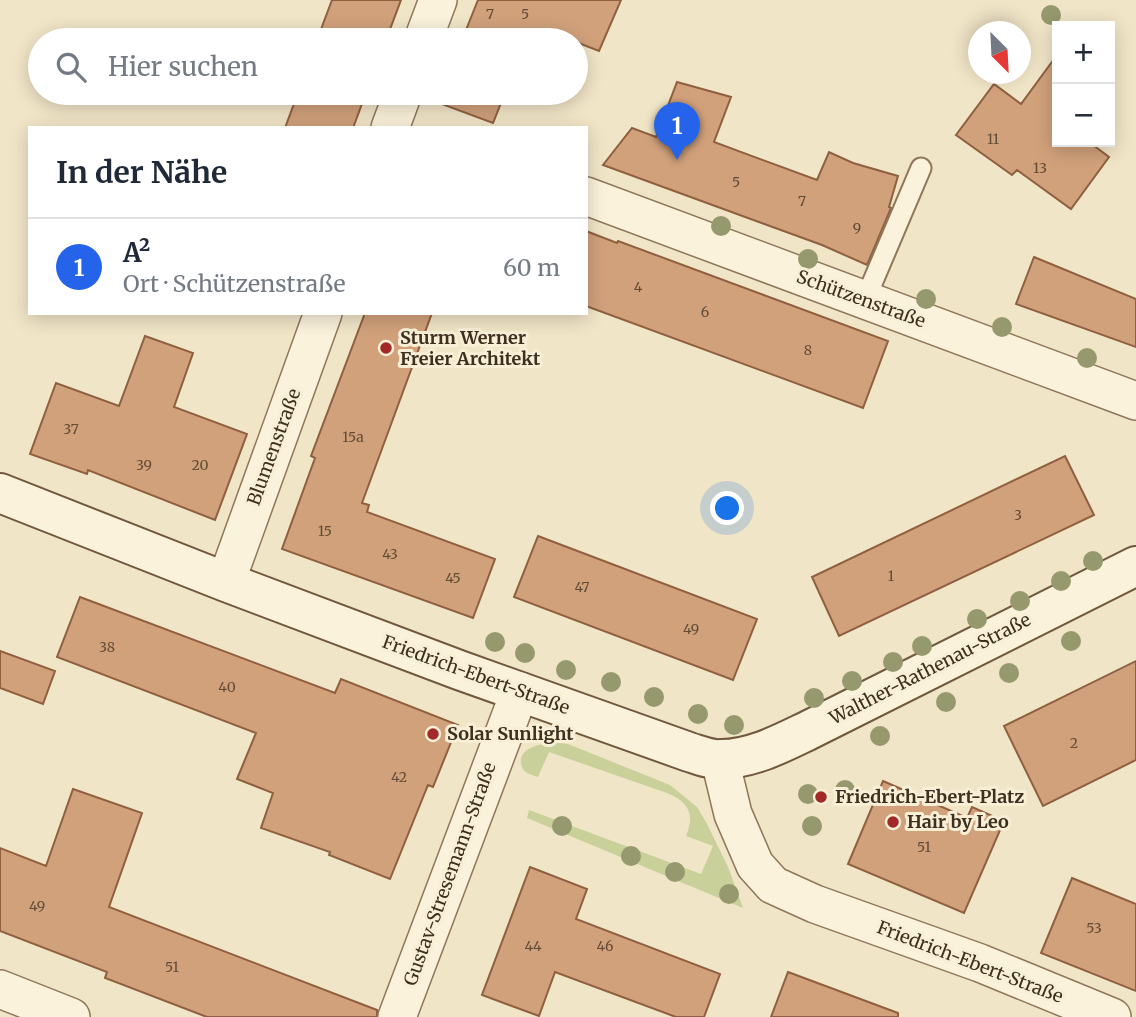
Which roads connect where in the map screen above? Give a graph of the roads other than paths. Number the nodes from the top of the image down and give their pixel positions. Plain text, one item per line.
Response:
1 (438, 0) edge
2 (428, 28) edge
3 (921, 168) dead end
4 (588, 197) edge
5 (865, 300) junction
6 (322, 315) edge
7 (1136, 401) edge
8 (0, 493) edge
9 (1136, 566) edge
10 (226, 582) junction
11 (520, 691) junction
12 (720, 760) junction
13 (0, 989) edge
14 (71, 1017) edge
15 (397, 1017) edge
16 (1112, 1017) edge

1 - 2 street
3 - 5 lane
4 - 5 street, Schützenstraße
5 - 7 street, Schützenstraße
6 - 10 street, Blumenstraße
8 - 10 main road, Friedrich-Ebert-Straße
9 - 12 main road, Walther-Rathenau-Straße
10 - 11 main road, Friedrich-Ebert-Straße
11 - 12 main road, Friedrich-Ebert-Straße
11 - 15 street, Gustav-Stresemann-Straße
12 - 16 street, Friedrich-Ebert-Straße
13 - 14 street

